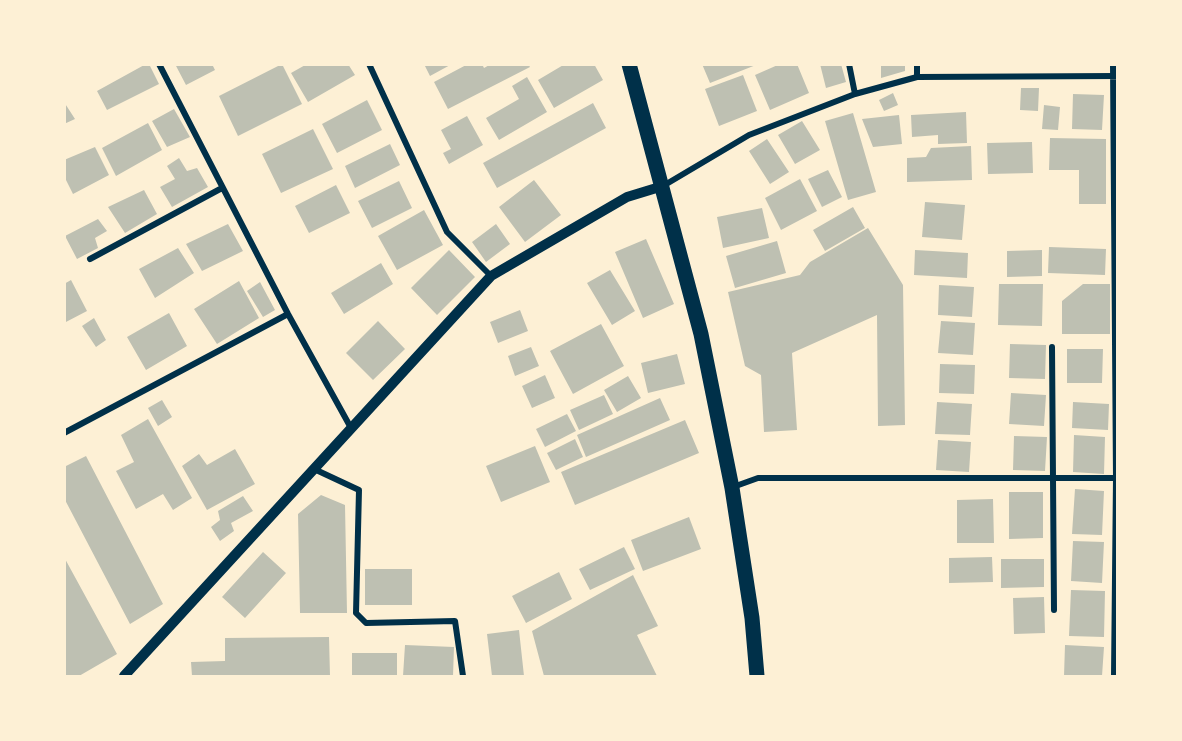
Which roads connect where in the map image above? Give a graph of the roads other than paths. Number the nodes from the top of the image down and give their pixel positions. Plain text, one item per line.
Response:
1 (159, 64) edge
2 (369, 64) edge
3 (629, 64) edge
4 (849, 64) edge
5 (917, 64) edge
6 (1113, 64) edge
7 (1115, 76) edge
8 (917, 77) junction
9 (855, 94) junction
10 (663, 186) junction
11 (222, 188) junction
12 (90, 259) dead end
13 (491, 276) junction
14 (288, 314) junction
15 (1052, 347) dead end
16 (351, 428) junction
17 (64, 433) edge
18 (314, 469) junction
19 (1053, 478) junction
20 (1117, 478) edge
21 (732, 488) junction
22 (1054, 610) dead end
23 (124, 676) edge
24 (463, 676) edge
25 (757, 676) edge
26 (1114, 676) edge

1 - 11 street
2 - 13 street
3 - 10 main road
4 - 9 street
5 - 8 street
6 - 7 street
7 - 8 street
7 - 20 street
8 - 9 street
9 - 10 street
10 - 13 street
10 - 21 main road
11 - 12 street
11 - 14 street
13 - 16 street
14 - 16 street
14 - 17 street
15 - 19 street
16 - 18 street
18 - 23 street
18 - 24 street
19 - 20 street
19 - 21 street
19 - 22 street
20 - 26 street
21 - 25 main road

